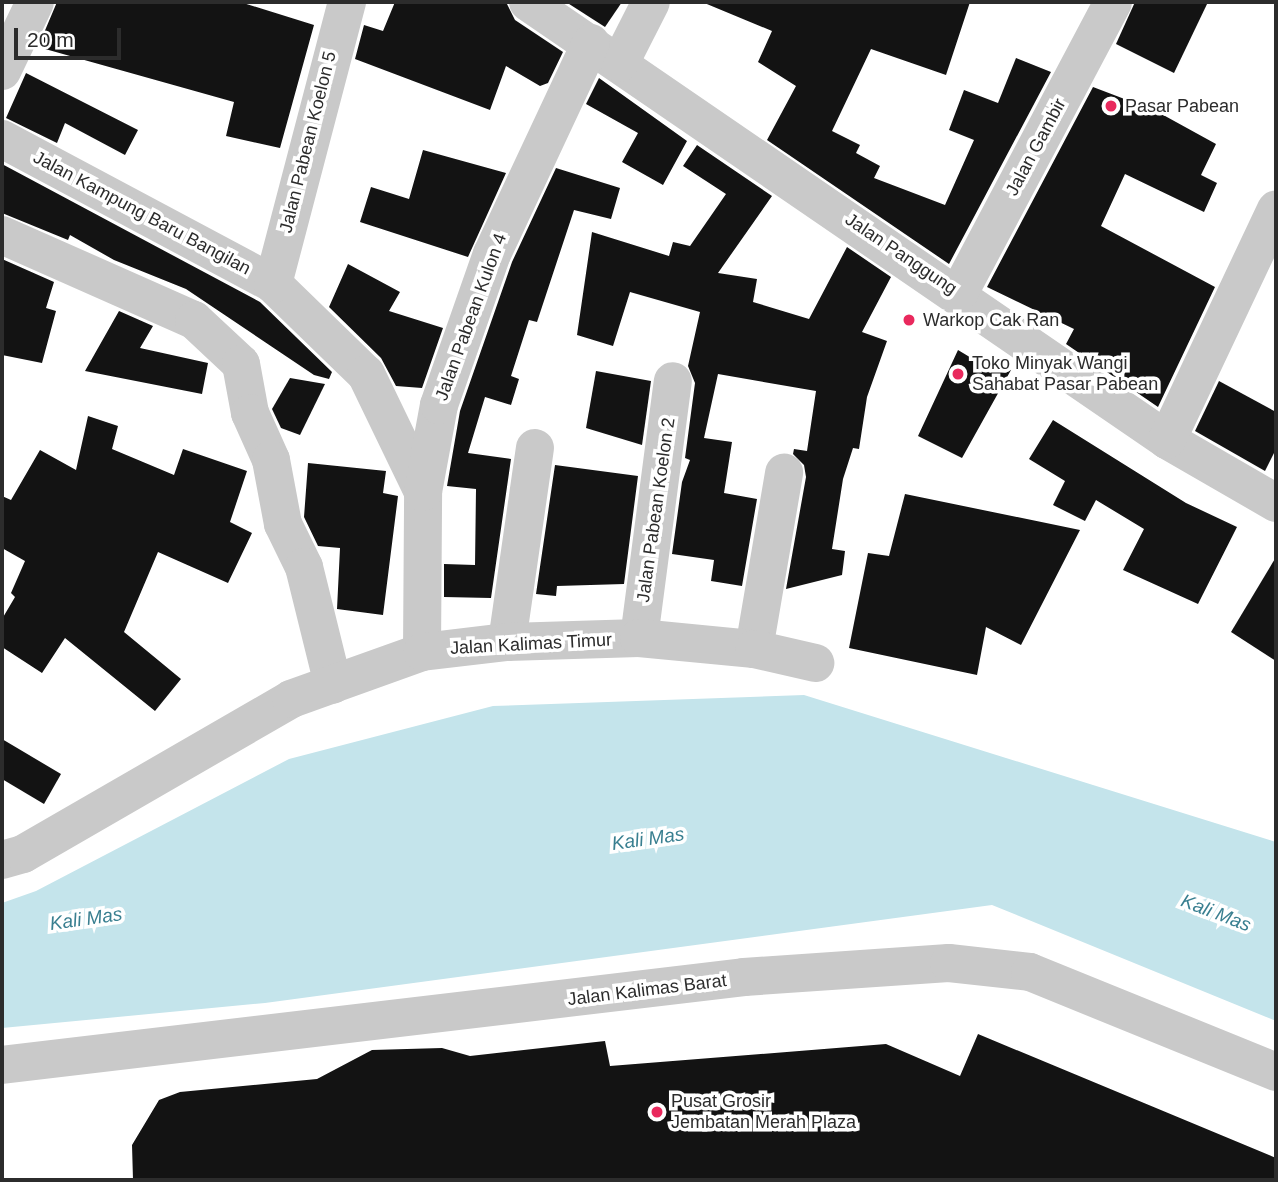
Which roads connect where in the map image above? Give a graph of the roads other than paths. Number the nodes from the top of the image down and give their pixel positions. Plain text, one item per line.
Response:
1 (35, 2) edge
2 (347, 2) edge
3 (528, 2) edge
4 (652, 2) edge
5 (1113, 2) edge
6 (606, 53) junction
7 (2, 71) edge
8 (2, 139) edge
9 (1276, 209) edge
10 (2, 235) edge
11 (273, 284) junction
12 (959, 293) junction
13 (673, 381) dead end
14 (1167, 440) junction
15 (535, 448) dead end
16 (784, 473) dead end
17 (423, 492) junction
18 (1276, 503) edge
19 (639, 639) junction
20 (507, 642) junction
21 (754, 649) junction
22 (422, 652) junction
23 (816, 663) dead end
24 (333, 684) junction
25 (2, 860) edge
26 (2, 1065) edge
27 (1276, 1072) edge

1 - 7 street
2 - 11 street, Jalan Pabean Koelon 5
3 - 6 street, Jalan Panggung
4 - 6 street, Jalan Pabean Kulon 4
5 - 12 street, Jalan Gambir
6 - 12 street, Jalan Panggung
6 - 17 street, Jalan Pabean Kulon 4
8 - 11 street, Jalan Kampung Baru Bangilan
9 - 14 street
10 - 24 street
11 - 17 street, Jalan Kampung Baru Bangilan
12 - 14 street, Jalan Panggung
13 - 19 street, Jalan Pabean Koelon 2
14 - 18 street, Jalan Panggung
15 - 20 street
16 - 21 street
17 - 22 street, Jalan Pabean Kulon 4
19 - 20 street, Jalan Kalimas Timur
19 - 21 street, Jalan Kalimas Timur
20 - 22 street, Jalan Kalimas Timur
21 - 23 street, Jalan Kalimas Timur
22 - 24 street, Jalan Kalimas Timur
24 - 25 street, Jalan Kalimas Timur
26 - 27 street, Jalan Kalimas Barat

